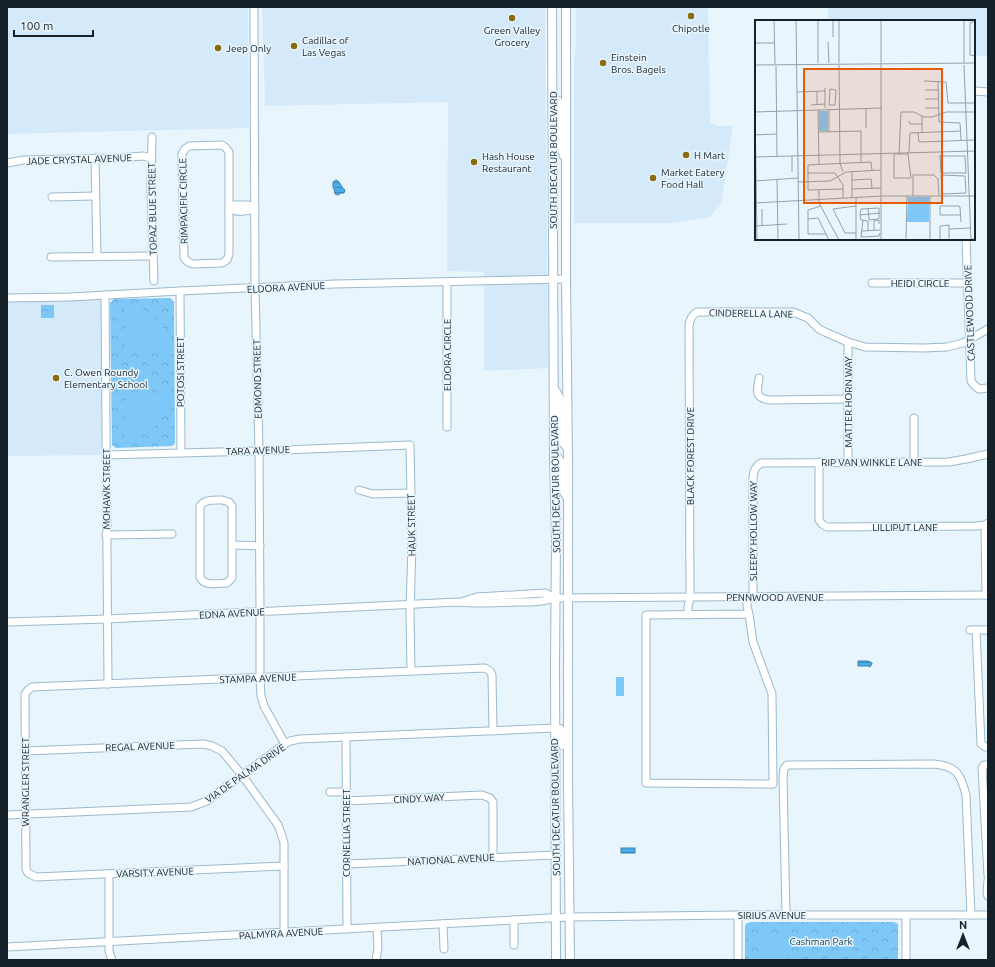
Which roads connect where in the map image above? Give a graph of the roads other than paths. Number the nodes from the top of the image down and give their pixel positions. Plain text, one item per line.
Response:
1 (254, 7) edge
2 (552, 7) edge
3 (566, 7) edge
4 (553, 75) junction
5 (975, 91) edge
6 (988, 92) edge
7 (566, 120) junction
8 (553, 122) junction
9 (152, 137) dead end
10 (95, 158) junction
11 (151, 158) junction
12 (7, 163) edge
13 (566, 164) junction
14 (95, 196) junction
15 (52, 197) dead end
16 (566, 201) junction
17 (553, 202) junction
18 (229, 208) junction
19 (255, 208) junction
20 (966, 240) edge
21 (97, 256) junction
22 (153, 256) junction
23 (51, 258) dead end
24 (554, 279) junction
25 (566, 279) junction
26 (154, 281) dead end
27 (447, 282) junction
28 (872, 283) dead end
29 (967, 283) junction
30 (255, 288) junction
31 (180, 291) junction
32 (105, 295) junction
33 (7, 298) edge
34 (693, 315) joint
35 (988, 329) edge
36 (969, 339) junction
37 (848, 342) junction
38 (759, 378) dead end
39 (554, 388) junction
40 (988, 388) edge
41 (848, 399) junction
42 (914, 418) dead end
43 (447, 427) dead end
44 (410, 445) joint
45 (568, 448) junction
46 (259, 451) junction
47 (181, 452) junction
48 (988, 454) edge
49 (106, 455) junction
50 (554, 457) junction
51 (819, 462) junction
52 (848, 462) junction
53 (914, 462) junction
54 (756, 466) joint
55 (359, 490) dead end
56 (410, 493) junction
57 (568, 498) junction
58 (986, 524) edge
59 (172, 534) dead end
60 (106, 535) junction
61 (232, 545) junction
62 (260, 546) junction
63 (987, 595) edge
64 (690, 597) junction
65 (750, 597) junction
66 (562, 598) junction
67 (411, 604) junction
68 (260, 611) junction
69 (749, 614) junction
70 (691, 615) junction
71 (107, 619) junction
72 (7, 622) edge
73 (988, 630) edge
74 (411, 671) junction
75 (260, 678) junction
76 (108, 684) junction
77 (28, 690) joint
78 (555, 728) junction
79 (493, 731) junction
80 (346, 737) junction
81 (285, 744) junction
82 (988, 747) edge
83 (25, 751) junction
84 (988, 765) edge
85 (568, 767) junction
86 (242, 775) junction
87 (330, 792) dead end
88 (346, 792) junction
89 (346, 801) junction
90 (25, 814) junction
91 (7, 815) edge
92 (556, 855) junction
93 (493, 857) junction
94 (347, 864) junction
95 (284, 866) junction
96 (28, 873) joint
97 (109, 874) junction
98 (988, 875) edge
99 (988, 880) edge
100 (988, 896) edge
101 (738, 915) junction
102 (786, 915) junction
103 (988, 915) edge
104 (906, 916) junction
105 (971, 916) junction
106 (569, 917) junction
107 (556, 918) junction
108 (514, 920) junction
109 (443, 924) junction
110 (376, 928) junction
111 (347, 929) junction
112 (284, 932) junction
113 (109, 942) junction
114 (514, 945) dead end
115 (7, 948) edge
116 (444, 949) dead end
117 (112, 960) edge
118 (376, 960) edge
119 (556, 960) edge
120 (570, 960) edge
121 (738, 960) edge
122 (906, 960) edge

1 - 19 street, EDMOND STREET
2 - 4 main road, SOUTH DECATUR BOULEVARD
3 - 7 main road, SOUTH DECATUR BOULEVARD
4 - 7 main road
4 - 8 main road, SOUTH DECATUR BOULEVARD
5 - 6 street
7 - 13 main road, SOUTH DECATUR BOULEVARD
8 - 13 main road
8 - 17 main road, SOUTH DECATUR BOULEVARD
9 - 11 street, TOPAZ BLUE STREET
10 - 11 street, JADE CRYSTAL AVENUE
10 - 12 street, JADE CRYSTAL AVENUE
10 - 14 street
11 - 22 street, TOPAZ BLUE STREET
13 - 16 main road, SOUTH DECATUR BOULEVARD
14 - 15 street
14 - 21 street
16 - 17 main road
16 - 25 main road, SOUTH DECATUR BOULEVARD
17 - 24 main road, SOUTH DECATUR BOULEVARD
18 - 18 street, RIMPACIFIC CIRCLE
18 - 19 street
19 - 30 street, EDMOND STREET
20 - 29 street, CASTLEWOOD DRIVE
21 - 22 street
21 - 23 street
22 - 26 street, TOPAZ BLUE STREET
24 - 25 street, ELDORA AVENUE
24 - 27 street, ELDORA AVENUE
24 - 39 main road, SOUTH DECATUR BOULEVARD
25 - 45 main road, SOUTH DECATUR BOULEVARD
27 - 30 street, ELDORA AVENUE
27 - 43 street, ELDORA CIRCLE
28 - 29 street, HEIDI CIRCLE
29 - 36 street, CASTLEWOOD DRIVE
30 - 31 street, ELDORA AVENUE
30 - 46 street, EDMOND STREET
31 - 32 street, ELDORA AVENUE
31 - 47 street, POTOSI STREET
32 - 33 street, ELDORA AVENUE
32 - 49 street, MOHAWK STREET
34 - 37 street, CINDERELLA LANE
34 - 64 street, BLACK FOREST DRIVE
35 - 36 street, CINDERELLA LANE
36 - 37 street, CINDERELLA LANE
36 - 40 street, CASTLEWOOD DRIVE
37 - 41 street, MATTER HORN WAY
38 - 41 street
39 - 45 main road
39 - 50 main road, SOUTH DECATUR BOULEVARD
41 - 52 street, MATTER HORN WAY
42 - 53 street
44 - 46 street, TARA AVENUE
44 - 56 street, HAUK STREET
45 - 57 main road, SOUTH DECATUR BOULEVARD
46 - 47 street, TARA AVENUE
46 - 62 street, EDMOND STREET
47 - 49 street, TARA AVENUE
48 - 53 street, RIP VAN WINKLE LANE
49 - 60 street, MOHAWK STREET
50 - 57 main road
50 - 66 main road, SOUTH DECATUR BOULEVARD
51 - 52 street, RIP VAN WINKLE LANE
51 - 54 street, RIP VAN WINKLE LANE
51 - 58 street, LILLIPUT LANE
52 - 53 street, RIP VAN WINKLE LANE
54 - 65 street, SLEEPY HOLLOW WAY
55 - 56 street
56 - 67 street, HAUK STREET
57 - 66 main road, SOUTH DECATUR BOULEVARD
58 - 63 street
59 - 60 street
60 - 71 street, MOHAWK STREET
61 - 61 street
61 - 62 street
62 - 68 street, EDMOND STREET
63 - 65 street, PENNWOOD AVENUE
64 - 65 street, PENNWOOD AVENUE
64 - 66 street, PENNWOOD AVENUE
64 - 70 street, BLACK FOREST DRIVE
65 - 69 street, SLEEPY HOLLOW WAY
66 - 67 street, EDNA AVENUE
66 - 78 main road, SOUTH DECATUR BOULEVARD
66 - 85 main road, SOUTH DECATUR BOULEVARD
67 - 68 street, EDNA AVENUE
67 - 74 street, HAUK STREET
68 - 71 street, EDNA AVENUE
68 - 75 street, EDMOND STREET
69 - 70 street
69 - 70 street, SLEEPY HOLLOW WAY
71 - 72 street, EDNA AVENUE
71 - 76 street, MOHAWK STREET
73 - 82 street
74 - 75 street, STAMPA AVENUE
74 - 79 street, STAMPA AVENUE
75 - 76 street, STAMPA AVENUE
75 - 81 street, EDMOND STREET
76 - 77 street, STAMPA AVENUE
77 - 83 street, WRANGLER STREET
78 - 79 street, VIA DE PALMA DRIVE
78 - 85 main road
78 - 92 main road, SOUTH DECATUR BOULEVARD
79 - 80 street, VIA DE PALMA DRIVE
80 - 81 street, VIA DE PALMA DRIVE
80 - 88 street, CORNELLIA STREET
81 - 86 street, VIA DE PALMA DRIVE
83 - 86 street, REGAL AVENUE
83 - 90 street, WRANGLER STREET
84 - 98 street
85 - 106 main road, SOUTH DECATUR BOULEVARD
86 - 90 street, VIA DE PALMA DRIVE
86 - 95 street
87 - 88 street
88 - 89 street, CORNELLIA STREET
89 - 93 street, CINDY WAY
89 - 94 street, CORNELLIA STREET
90 - 91 street, VIA DE PALMA DRIVE
90 - 96 street, WRANGLER STREET
92 - 93 street, NATIONAL AVENUE
92 - 107 main road, SOUTH DECATUR BOULEVARD
93 - 94 street, NATIONAL AVENUE
94 - 111 street, CORNELLIA STREET
95 - 97 street, VARSITY AVENUE
95 - 112 street
96 - 97 street, VARSITY AVENUE
97 - 113 street
99 - 100 street
101 - 102 street, SIRIUS AVENUE
101 - 106 street, SIRIUS AVENUE
101 - 121 street
102 - 104 street, SIRIUS AVENUE
102 - 105 street
103 - 105 street, SIRIUS AVENUE
104 - 105 street, SIRIUS AVENUE
104 - 122 street
106 - 107 street, SIRIUS AVENUE
106 - 120 main road, SOUTH DECATUR BOULEVARD
107 - 108 street, PALMYRA AVENUE
107 - 119 main road, SOUTH DECATUR BOULEVARD
108 - 109 street, PALMYRA AVENUE
108 - 114 street
109 - 110 street, PALMYRA AVENUE
109 - 116 street
110 - 111 street, PALMYRA AVENUE
110 - 118 street
111 - 112 street, PALMYRA AVENUE
112 - 113 street, PALMYRA AVENUE
113 - 115 street, PALMYRA AVENUE
113 - 117 street

